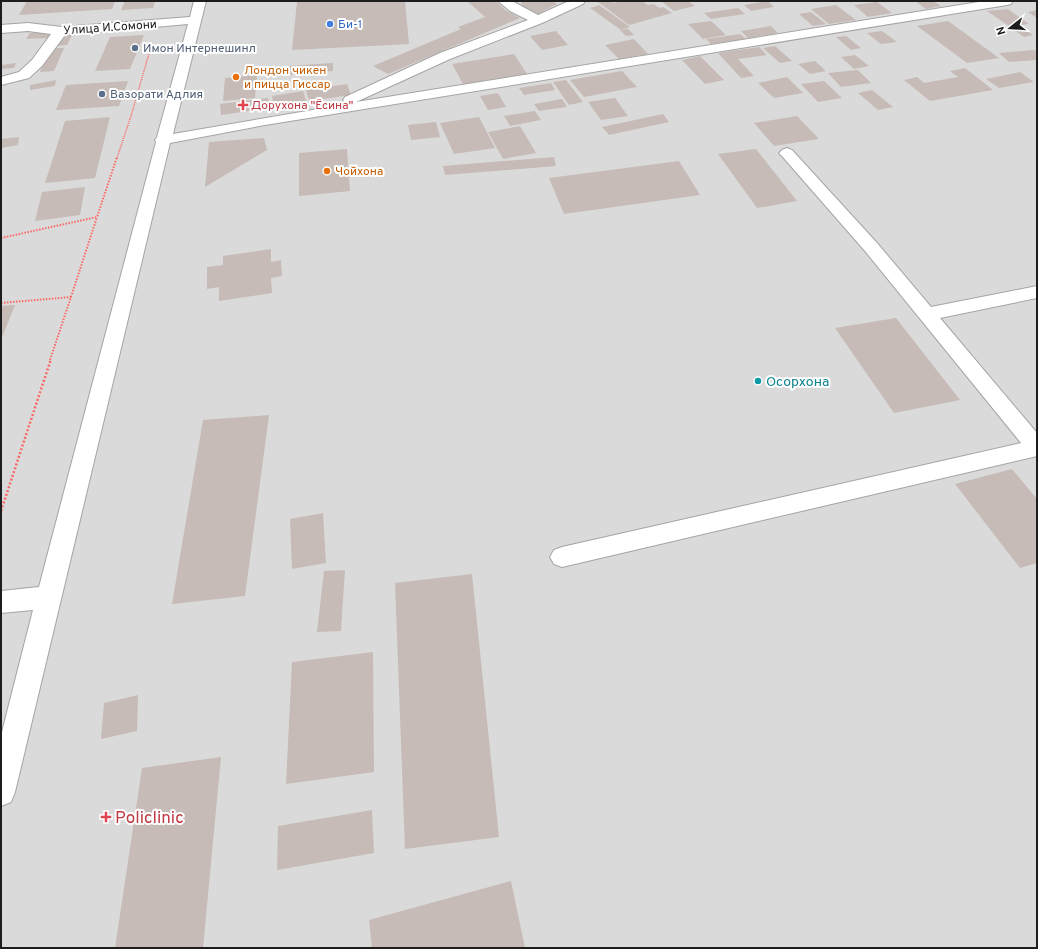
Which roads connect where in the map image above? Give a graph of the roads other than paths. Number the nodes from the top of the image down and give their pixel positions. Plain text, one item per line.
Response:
1 (200, 1) edge
2 (504, 1) edge
3 (579, 1) edge
4 (1006, 1) edge
5 (194, 20) junction
6 (538, 20) junction
7 (1, 29) edge
8 (62, 31) junction
9 (1, 81) edge
10 (327, 111) junction
11 (162, 140) junction
12 (787, 153) dead end
13 (1037, 292) edge
14 (926, 314) junction
15 (1037, 448) edge
16 (562, 557) dead end
17 (49, 597) junction
18 (1, 602) edge
19 (1, 792) edge

1 - 5 street
2 - 6 street
3 - 6 street
4 - 10 street
5 - 8 street, Улица И.Сомони
5 - 11 street
6 - 10 street
7 - 8 street, Улица И.Сомони
8 - 9 street
10 - 11 street
11 - 17 street
12 - 14 street
13 - 14 street
14 - 15 street
15 - 16 street
17 - 18 street
17 - 19 street

